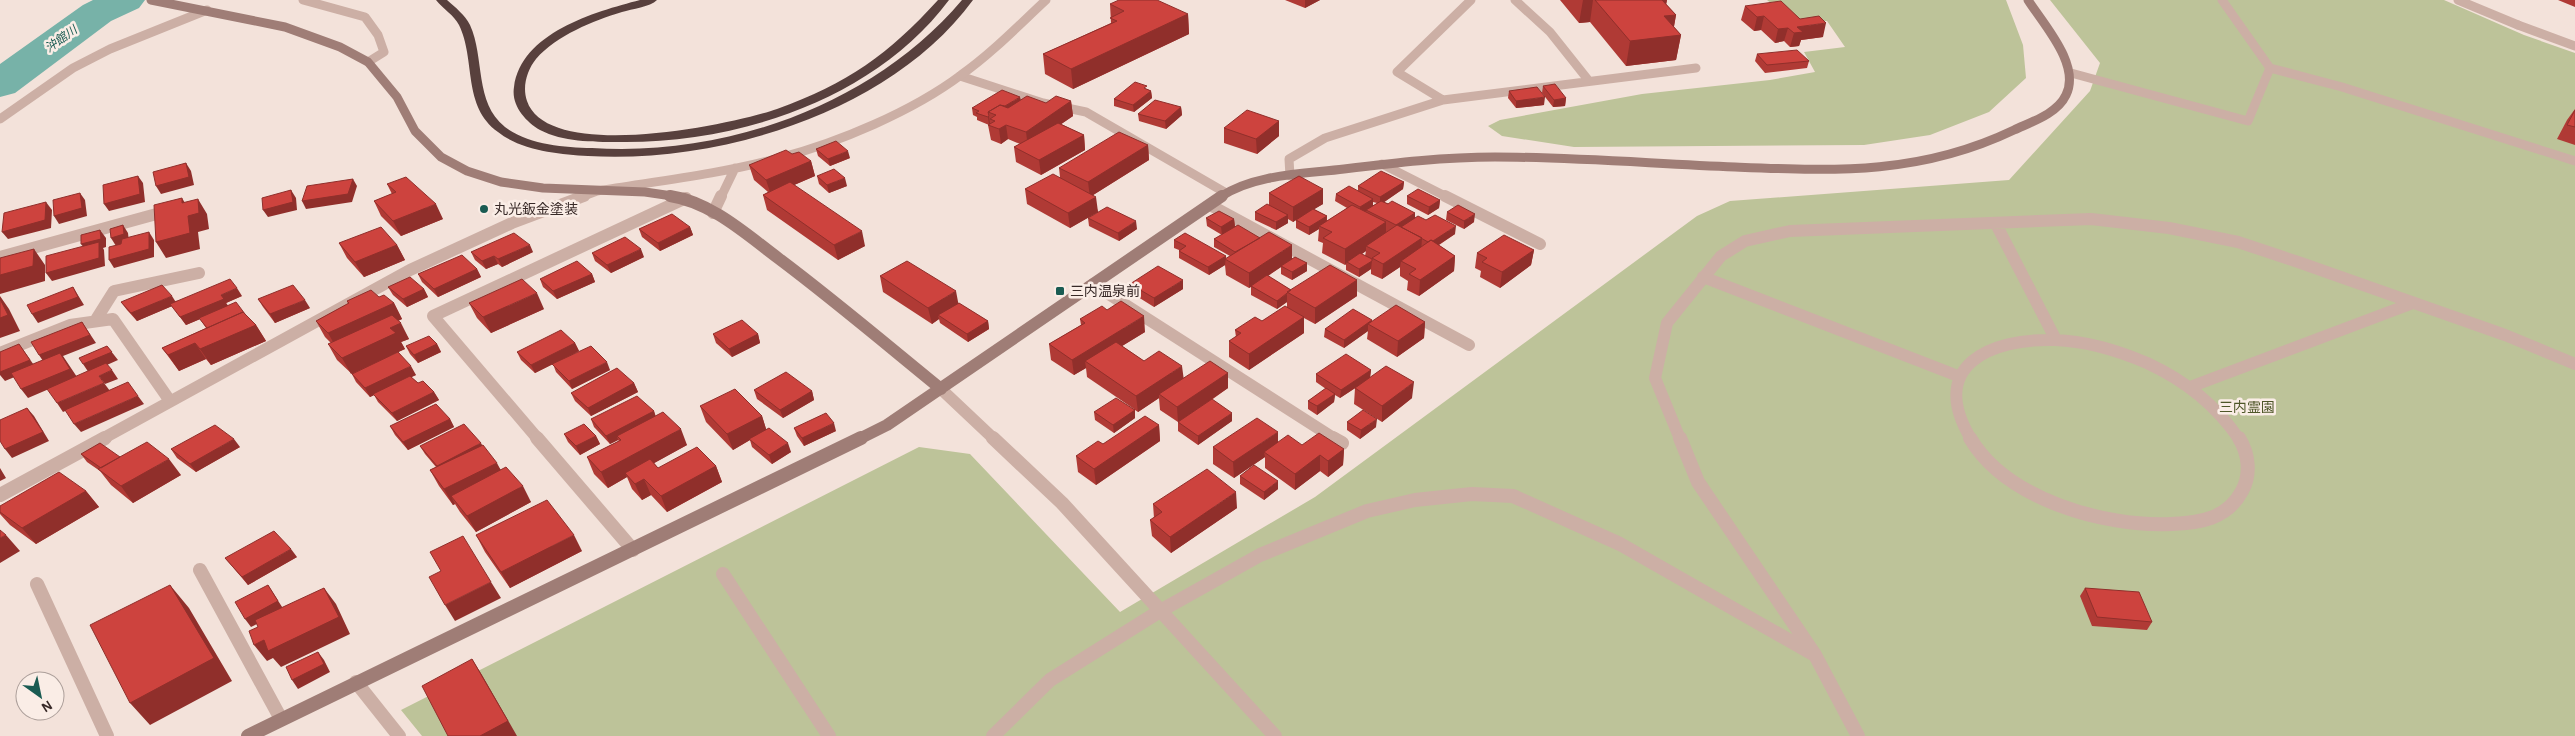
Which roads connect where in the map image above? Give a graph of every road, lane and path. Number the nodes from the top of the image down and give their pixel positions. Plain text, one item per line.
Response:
1 (151, 0) edge
2 (303, 0) edge
3 (441, 0) edge
4 (652, 0) edge
5 (944, 0) edge
6 (968, 0) edge
7 (1046, 0) edge
8 (1471, 0) edge
9 (1515, 0) edge
10 (2028, 0) edge
11 (2222, 0) edge
12 (2458, 0) edge
13 (207, 10) junction
14 (2575, 46) edge
15 (368, 62) junction
16 (1696, 68) dead end
17 (2270, 68) junction
18 (2071, 73) junction
19 (960, 76) junction
20 (1589, 81) junction
21 (1443, 100) junction
22 (0, 119) edge
23 (2575, 161) edge
24 (1382, 164) junction
25 (735, 168) junction
26 (1290, 176) junction
27 (597, 192) junction
28 (1226, 193) junction
29 (686, 198) junction
30 (1210, 205) junction
31 (186, 206) edge
32 (713, 213) junction
33 (1996, 224) junction
34 (1540, 244) dead end
35 (0, 257) edge
36 (199, 274) dead end
37 (1703, 277) junction
38 (1093, 284) junction
39 (2413, 303) junction
40 (97, 318) junction
41 (2056, 340) junction
42 (1469, 345) dead end
43 (0, 353) edge
44 (2575, 364) edge
45 (1958, 376) junction
46 (2190, 387) junction
47 (942, 389) junction
48 (170, 401) junction
49 (1342, 444) dead end
50 (0, 495) edge
51 (633, 550) junction
52 (200, 570) dead end
53 (723, 574) dead end
54 (37, 584) dead end
55 (1160, 611) junction
56 (1815, 655) junction
57 (356, 682) junction
58 (281, 720) junction
59 (107, 736) edge
60 (248, 736) edge
61 (399, 736) edge
62 (829, 736) edge
63 (993, 736) edge
64 (1275, 736) edge
65 (1858, 736) edge

1 - 13 street
2 - 15 street
3 - 6 highway
4 - 5 highway
7 - 19 street
8 - 21 street
9 - 20 street
10 - 18 street
11 - 17 street
12 - 14 street
13 - 15 street
13 - 22 street
15 - 27 street
16 - 20 street
17 - 18 street
17 - 23 street
18 - 24 street
19 - 25 street
19 - 28 street
20 - 21 street
21 - 26 street
24 - 26 street
24 - 34 street
25 - 27 street
25 - 32 street
26 - 28 street
27 - 29 street
27 - 48 street
28 - 30 street
29 - 32 street
29 - 51 street
30 - 38 street
30 - 42 street
31 - 35 street
32 - 47 street
33 - 37 street
33 - 39 street
33 - 41 street
36 - 40 street
37 - 45 street
37 - 56 street
38 - 47 street
38 - 49 street
39 - 44 street
39 - 46 street
40 - 43 street
40 - 48 street
41 - 45 street
41 - 46 street
45 - 46 street
47 - 51 street
47 - 55 street
48 - 50 street
51 - 57 street
52 - 58 street
53 - 62 street
54 - 59 street
55 - 56 street
55 - 63 street
55 - 64 street
56 - 65 street
57 - 58 street
57 - 61 street
58 - 60 street

